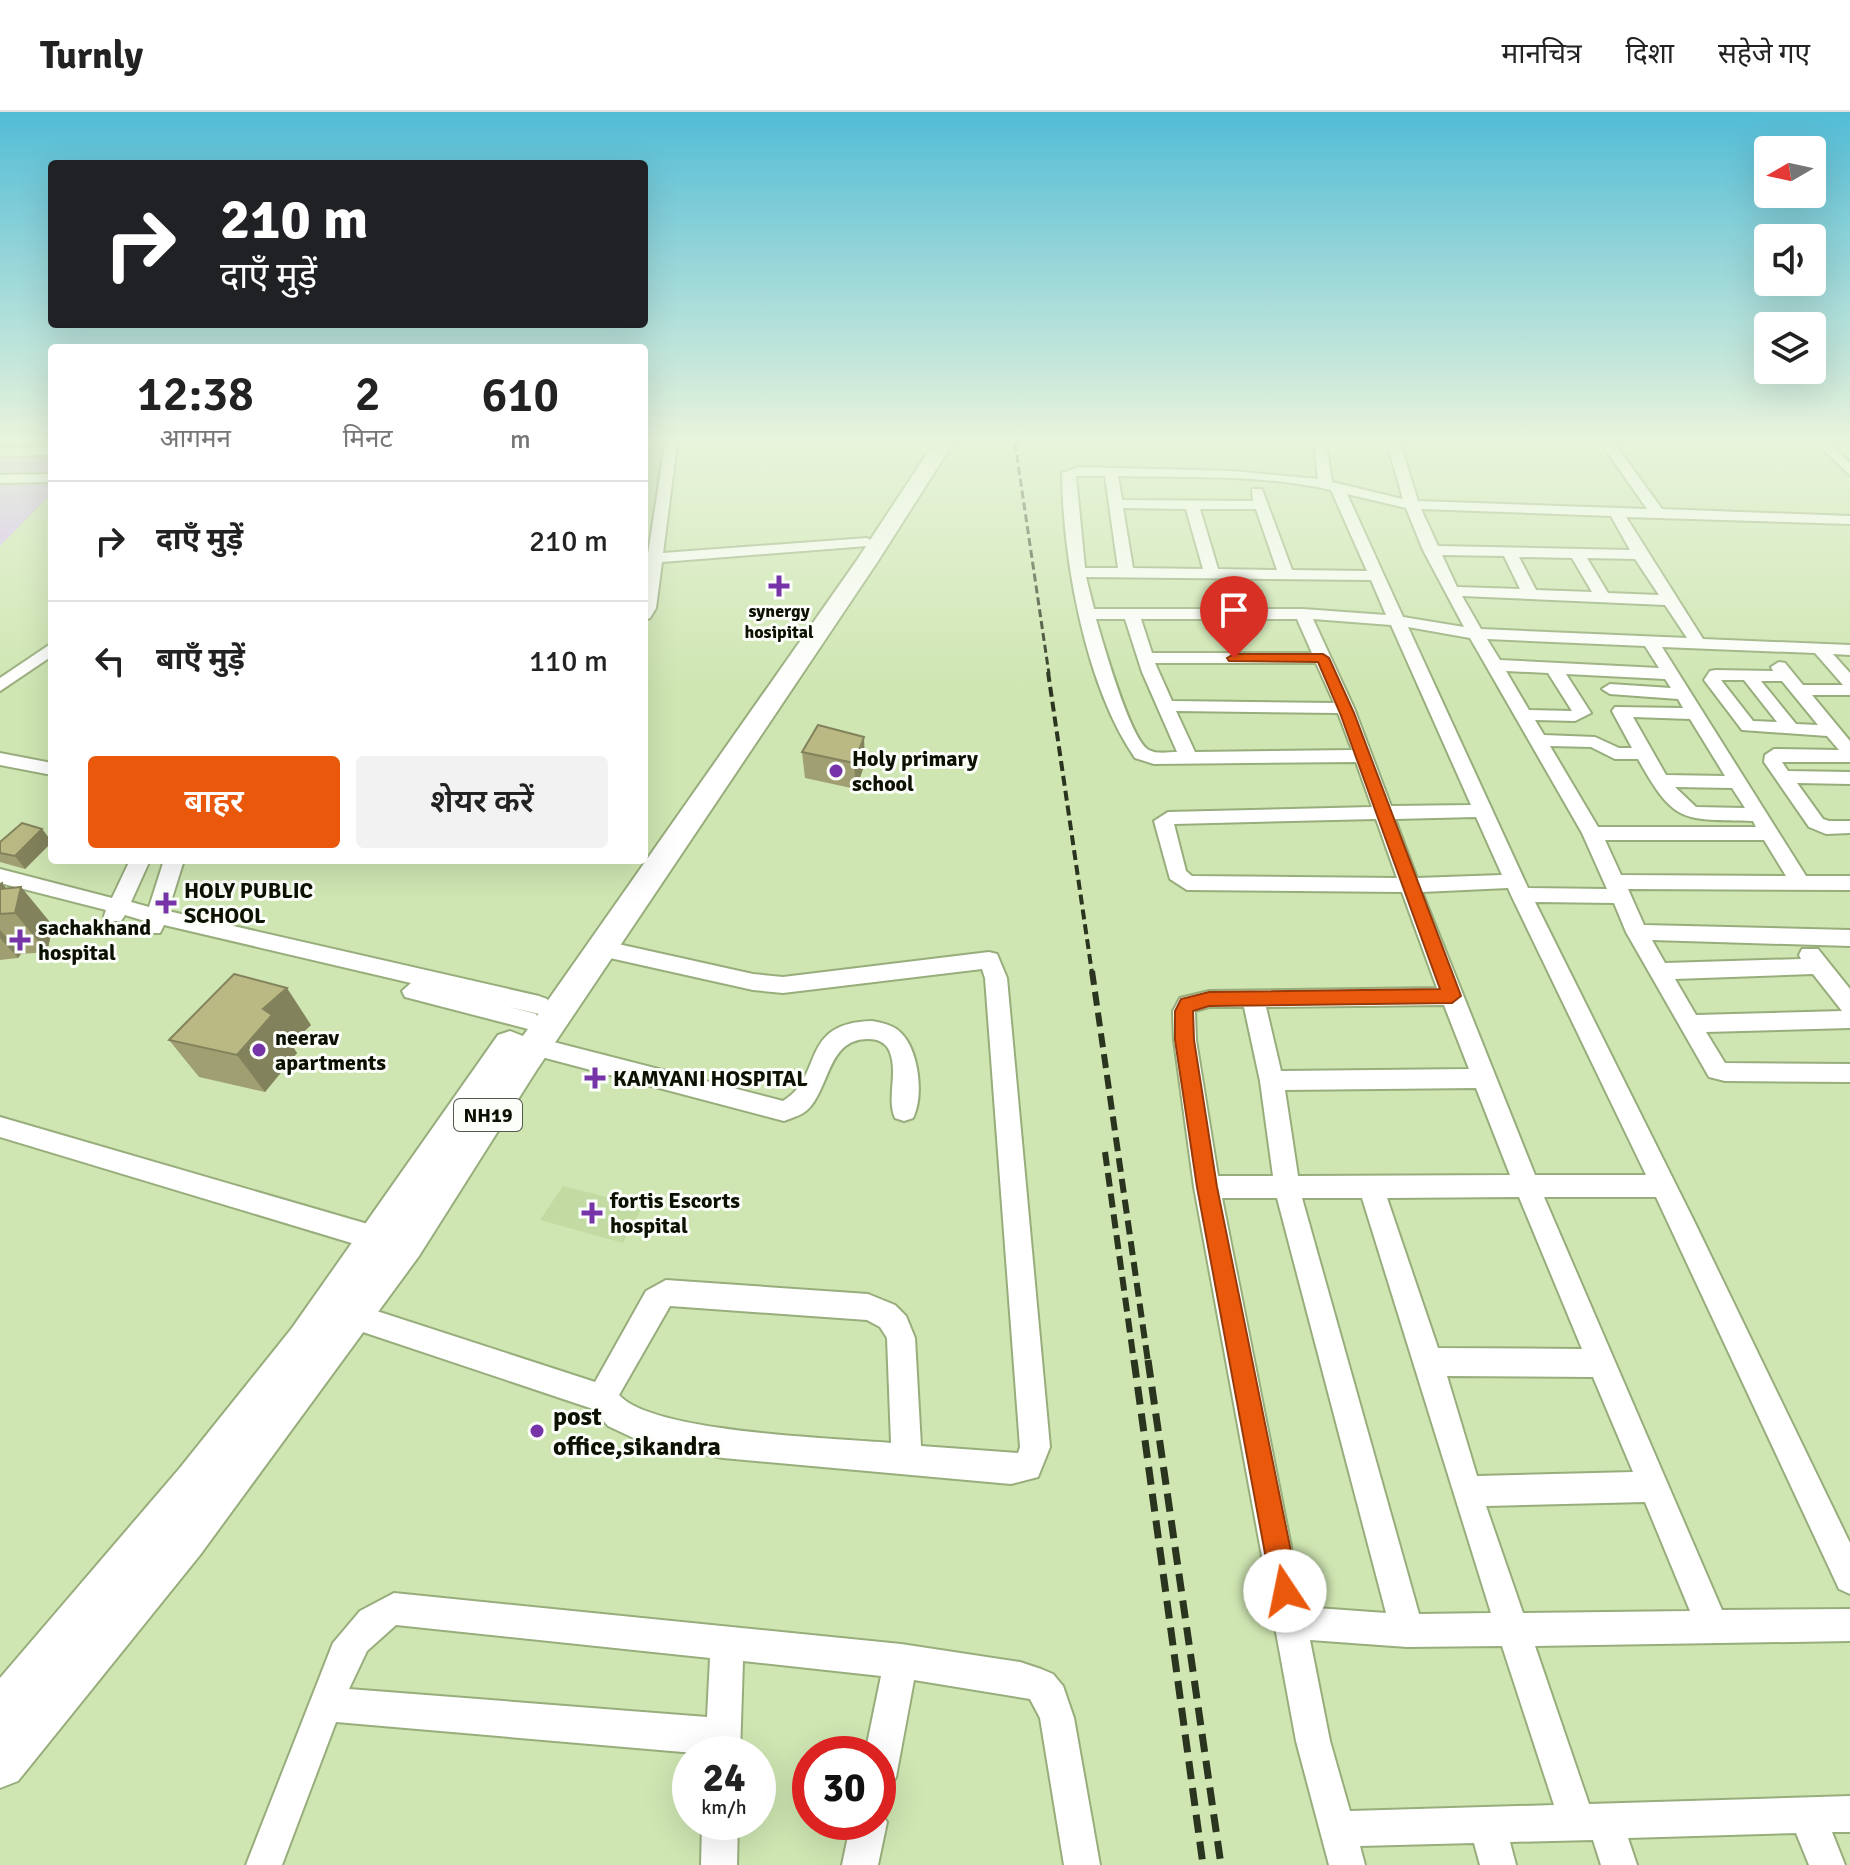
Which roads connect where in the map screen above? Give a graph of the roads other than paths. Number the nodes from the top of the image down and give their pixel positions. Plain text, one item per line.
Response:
1 (657, 525) edge
2 (878, 525) edge
3 (891, 525) edge
4 (1072, 525) edge
5 (1119, 525) edge
6 (1198, 525) edge
7 (1267, 525) edge
8 (1351, 525) edge
9 (1420, 525) edge
10 (1623, 525) edge
11 (867, 542) junction
12 (1430, 550) junction
13 (1509, 552) junction
14 (1577, 554) junction
15 (1640, 555) junction
16 (648, 559) edge
17 (1079, 572) junction
18 (1126, 572) junction
19 (1212, 573) junction
20 (1286, 574) junction
21 (1376, 576) junction
22 (1451, 591) junction
23 (1530, 594) junction
24 (1603, 598) junction
25 (1668, 600) junction
26 (648, 608) edge
27 (1131, 613) junction
28 (1089, 614) junction
29 (1303, 614) junction
30 (1394, 620) junction
31 (1476, 634) junction
32 (1651, 642) junction
33 (1698, 643) junction
34 (1762, 646) junction
35 (1819, 648) junction
36 (1850, 650) edge
37 (48, 654) edge
38 (1146, 658) junction
39 (1323, 658) junction
40 (1492, 665) junction
41 (1553, 667) junction
42 (1601, 670) junction
43 (1671, 674) junction
44 (1748, 675) junction
45 (1792, 683) junction
46 (1850, 683) edge
47 (0, 686) edge
48 (1610, 689) junction
49 (1850, 690) edge
50 (1683, 694) junction
51 (1165, 706) junction
52 (1345, 708) junction
53 (1621, 711) junction
54 (1696, 714) junction
55 (1523, 715) junction
56 (1791, 729) junction
57 (1832, 731) junction
58 (1536, 740) junction
59 (1646, 754) junction
60 (1850, 754) edge
61 (1363, 756) junction
62 (1188, 757) junction
63 (0, 759) edge
64 (48, 764) edge
65 (1783, 777) junction
66 (1850, 778) edge
67 (1662, 781) junction
68 (1739, 782) junction
69 (1484, 811) junction
70 (1385, 814) junction
71 (1759, 815) junction
72 (1850, 827) edge
73 (1592, 833) junction
74 (1770, 834) junction
75 (648, 852) edge
76 (138, 864) edge
77 (173, 864) edge
78 (640, 864) edge
79 (0, 876) edge
80 (1800, 882) junction
81 (1850, 883) edge
82 (1411, 885) junction
83 (1518, 888) junction
84 (1620, 889) junction
85 (0, 892) edge
86 (116, 912) junction
87 (154, 923) junction
88 (1637, 932) junction
89 (1795, 935) junction
90 (1850, 938) edge
91 (600, 948) junction
92 (1819, 966) junction
93 (1661, 971) junction
94 (1452, 996) junction
95 (1253, 998) junction
96 (1850, 1005) edge
97 (1850, 1019) edge
98 (534, 1023) junction
99 (1691, 1024) junction
100 (1850, 1073) edge
101 (1484, 1078) junction
102 (1272, 1081) junction
103 (904, 1111) dead end
104 (0, 1127) edge
105 (1527, 1186) junction
106 (1664, 1186) junction
107 (1207, 1187) junction
108 (1371, 1187) junction
109 (1287, 1188) junction
110 (378, 1239) junction
111 (352, 1316) junction
112 (1429, 1362) junction
113 (1602, 1363) junction
114 (602, 1398) junction
115 (907, 1459) junction
116 (1654, 1487) junction
117 (1466, 1491) junction
118 (1850, 1578) edge
119 (1292, 1622) junction
120 (1850, 1625) edge
121 (1713, 1627) junction
122 (1511, 1630) junction
123 (1407, 1631) junction
124 (727, 1645) junction
125 (901, 1661) junction
126 (326, 1704) junction
127 (0, 1716) edge
128 (723, 1736) edge
129 (886, 1736) edge
130 (672, 1740) edge
131 (0, 1763) edge
132 (1850, 1814) edge
133 (1807, 1815) junction
134 (1590, 1820) junction
135 (1487, 1826) junction
136 (1339, 1829) junction
137 (720, 1840) edge
138 (865, 1840) edge
139 (264, 1865) edge
140 (719, 1865) edge
141 (860, 1865) edge
142 (1082, 1865) edge
143 (1347, 1865) edge
144 (1498, 1865) edge
145 (1619, 1865) edge
146 (1827, 1865) edge

1 - 16 street
2 - 11 highway, NH19
3 - 91 highway, NH19
4 - 17 street
5 - 18 street
6 - 19 street
7 - 20 street
8 - 21 street
9 - 12 street
10 - 15 street
11 - 16 street
11 - 75 highway, NH19
12 - 13 street
12 - 22 street
13 - 14 street
13 - 23 street
14 - 15 street
14 - 24 street
15 - 25 street
16 - 26 street
17 - 18 street
17 - 28 street
18 - 19 street
19 - 20 street
20 - 21 street
21 - 30 street
22 - 23 street
22 - 31 street
23 - 24 street
24 - 25 street
25 - 33 street
27 - 28 street
27 - 29 street
27 - 38 street
28 - 62 street
29 - 30 street
29 - 39 street
30 - 31 street
30 - 69 street
31 - 32 street
31 - 40 street
32 - 33 street
32 - 43 street
33 - 34 street
34 - 35 street
34 - 45 street
35 - 36 street
35 - 46 street
37 - 47 street
38 - 39 street
38 - 51 street
39 - 52 street
40 - 41 street
40 - 55 street
41 - 42 street
41 - 55 street
42 - 43 street
42 - 48 street
43 - 50 street
44 - 45 street
44 - 56 street
44 - 56 street
45 - 49 street
45 - 57 street
48 - 50 street
48 - 53 street
50 - 54 street
51 - 52 street
51 - 62 street
52 - 61 street
53 - 54 street
53 - 59 street
54 - 68 street
55 - 58 street
56 - 57 street
57 - 60 street
58 - 59 street
58 - 73 street
59 - 67 street
60 - 65 street
61 - 62 street
61 - 70 street
63 - 64 street
65 - 66 street
65 - 72 street
67 - 68 street
67 - 71 street
68 - 71 street
69 - 70 street
69 - 83 street
70 - 82 street
70 - 82 street
71 - 74 street
73 - 74 street
73 - 84 street
74 - 80 street
76 - 86 street
77 - 87 street
78 - 98 highway, NH19
79 - 86 street
80 - 81 street
80 - 84 street
82 - 83 street
82 - 94 street
83 - 84 street
83 - 106 street
84 - 88 street
85 - 86 street
86 - 87 street
87 - 98 street
88 - 89 street
88 - 93 street
89 - 90 street
89 - 92 street
91 - 98 highway, NH19
91 - 115 street
92 - 93 street
92 - 96 street
93 - 99 street
94 - 95 street
94 - 101 street
95 - 102 street
95 - 107 street
97 - 99 street
98 - 103 street
98 - 110 highway, NH19
98 - 111 highway, NH19
99 - 100 street
101 - 102 street
101 - 105 street
102 - 109 street
104 - 110 street
105 - 106 street
105 - 108 street
105 - 113 street
106 - 118 street
107 - 109 street
107 - 119 street
108 - 109 street
108 - 112 street
109 - 123 street
110 - 127 highway, NH19
111 - 114 street
111 - 131 highway, NH19
112 - 113 street
112 - 117 street
113 - 116 street
114 - 115 street
114 - 115 street
116 - 117 street
116 - 121 street
117 - 122 street
119 - 123 street
119 - 136 street
120 - 121 street
121 - 122 street
122 - 123 street
122 - 134 street
124 - 125 street
124 - 126 street
124 - 128 street
125 - 129 street
125 - 142 street
126 - 130 street
126 - 139 street
132 - 133 street
133 - 134 street
133 - 146 street
134 - 135 street
134 - 145 street
135 - 136 street
135 - 144 street
136 - 143 street
137 - 140 street
138 - 141 street

